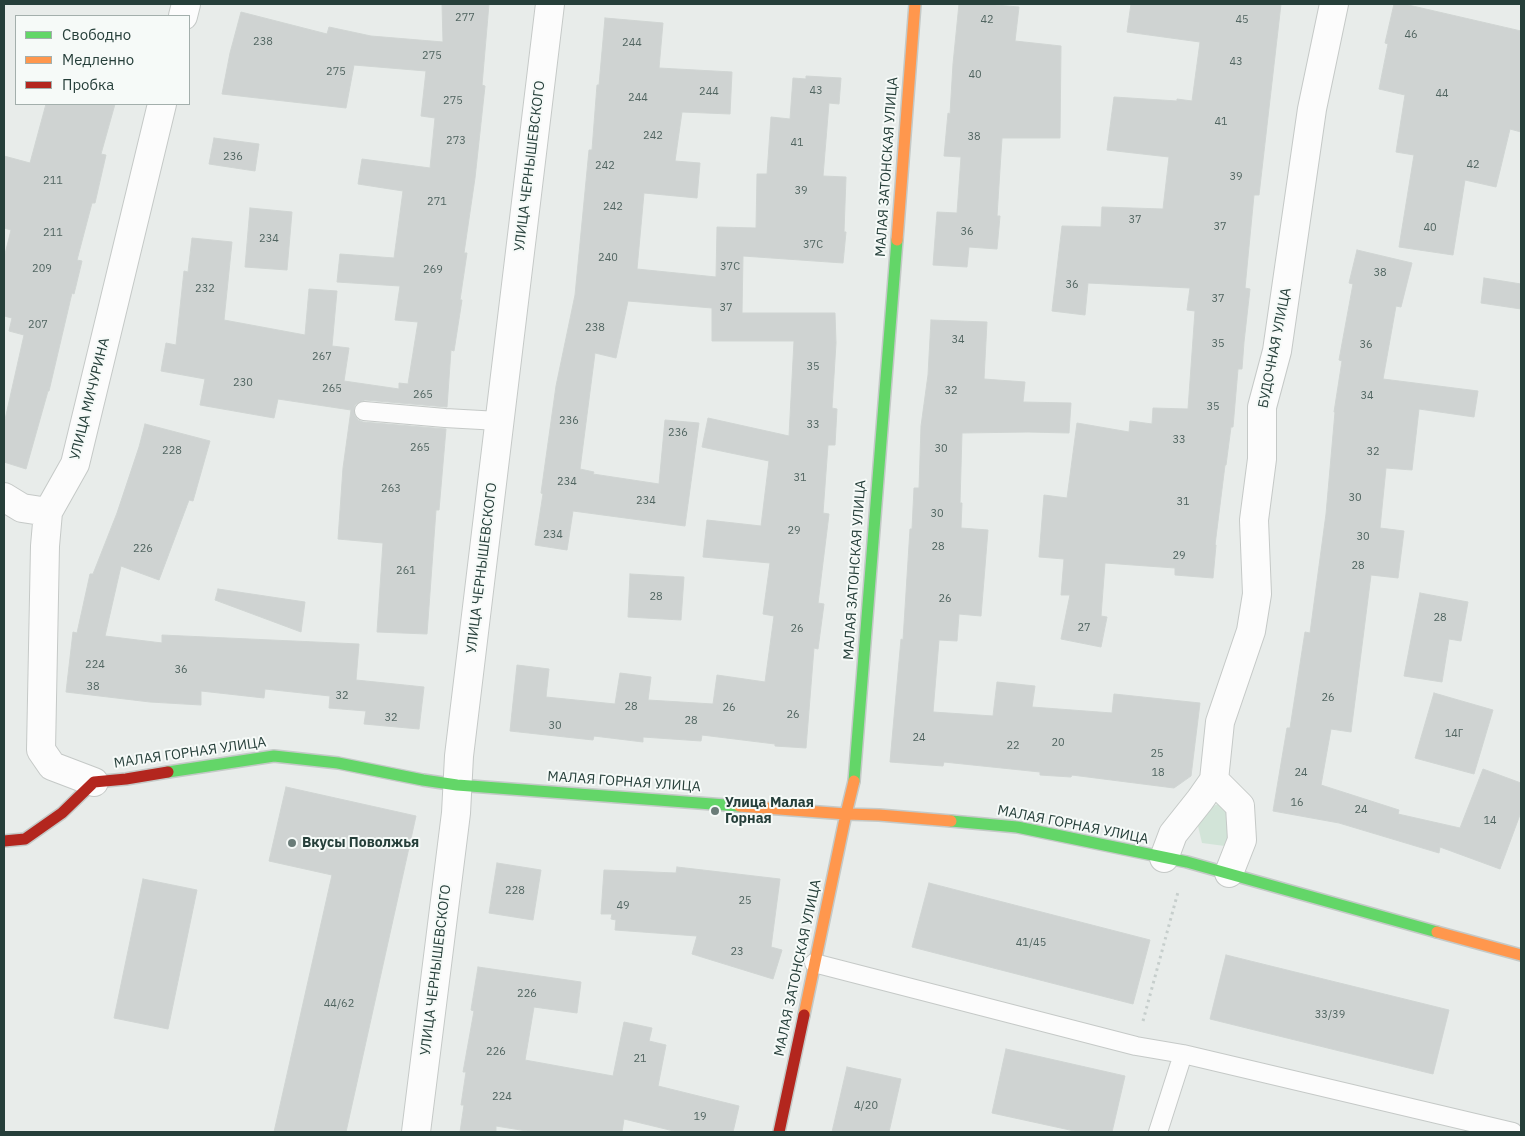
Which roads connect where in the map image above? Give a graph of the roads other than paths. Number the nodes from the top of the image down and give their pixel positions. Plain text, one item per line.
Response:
1 (550, 4) edge
2 (915, 4) edge
3 (1334, 4) edge
4 (162, 105) edge
5 (364, 412) dead end
6 (499, 421) junction
7 (4, 497) edge
8 (48, 512) junction
9 (1214, 780) junction
10 (94, 782) junction
11 (457, 785) junction
12 (846, 814) junction
13 (4, 841) edge
14 (1175, 860) junction
15 (1229, 873) junction
16 (1521, 956) edge
17 (814, 963) junction
18 (1182, 1054) junction
19 (416, 1132) edge
20 (779, 1132) edge
21 (1158, 1132) edge
22 (1513, 1132) edge

1 - 6 street, УЛИЦА ЧЕРНЫШЕВСКОГО
2 - 12 street, МАЛАЯ ЗАТОНСКАЯ УЛИЦА
3 - 9 street, БУДОЧНАЯ УЛИЦА
4 - 8 street, УЛИЦА МИЧУРИНА
5 - 6 lane
6 - 11 street, УЛИЦА ЧЕРНЫШЕВСКОГО
7 - 8 street
8 - 10 street, УЛИЦА МИЧУРИНА
9 - 14 street, БУДОЧНАЯ УЛИЦА
9 - 15 street
10 - 11 street, МАЛАЯ ГОРНАЯ УЛИЦА
10 - 13 street
11 - 12 street, МАЛАЯ ГОРНАЯ УЛИЦА
11 - 19 street, УЛИЦА ЧЕРНЫШЕВСКОГО
12 - 14 street, МАЛАЯ ГОРНАЯ УЛИЦА
12 - 17 street, МАЛАЯ ЗАТОНСКАЯ УЛИЦА
14 - 15 street, МАЛАЯ ГОРНАЯ УЛИЦА
15 - 16 street, МАЛАЯ ГОРНАЯ УЛИЦА
17 - 18 lane
17 - 20 street, МАЛАЯ ЗАТОНСКАЯ УЛИЦА
18 - 21 lane
18 - 22 lane

